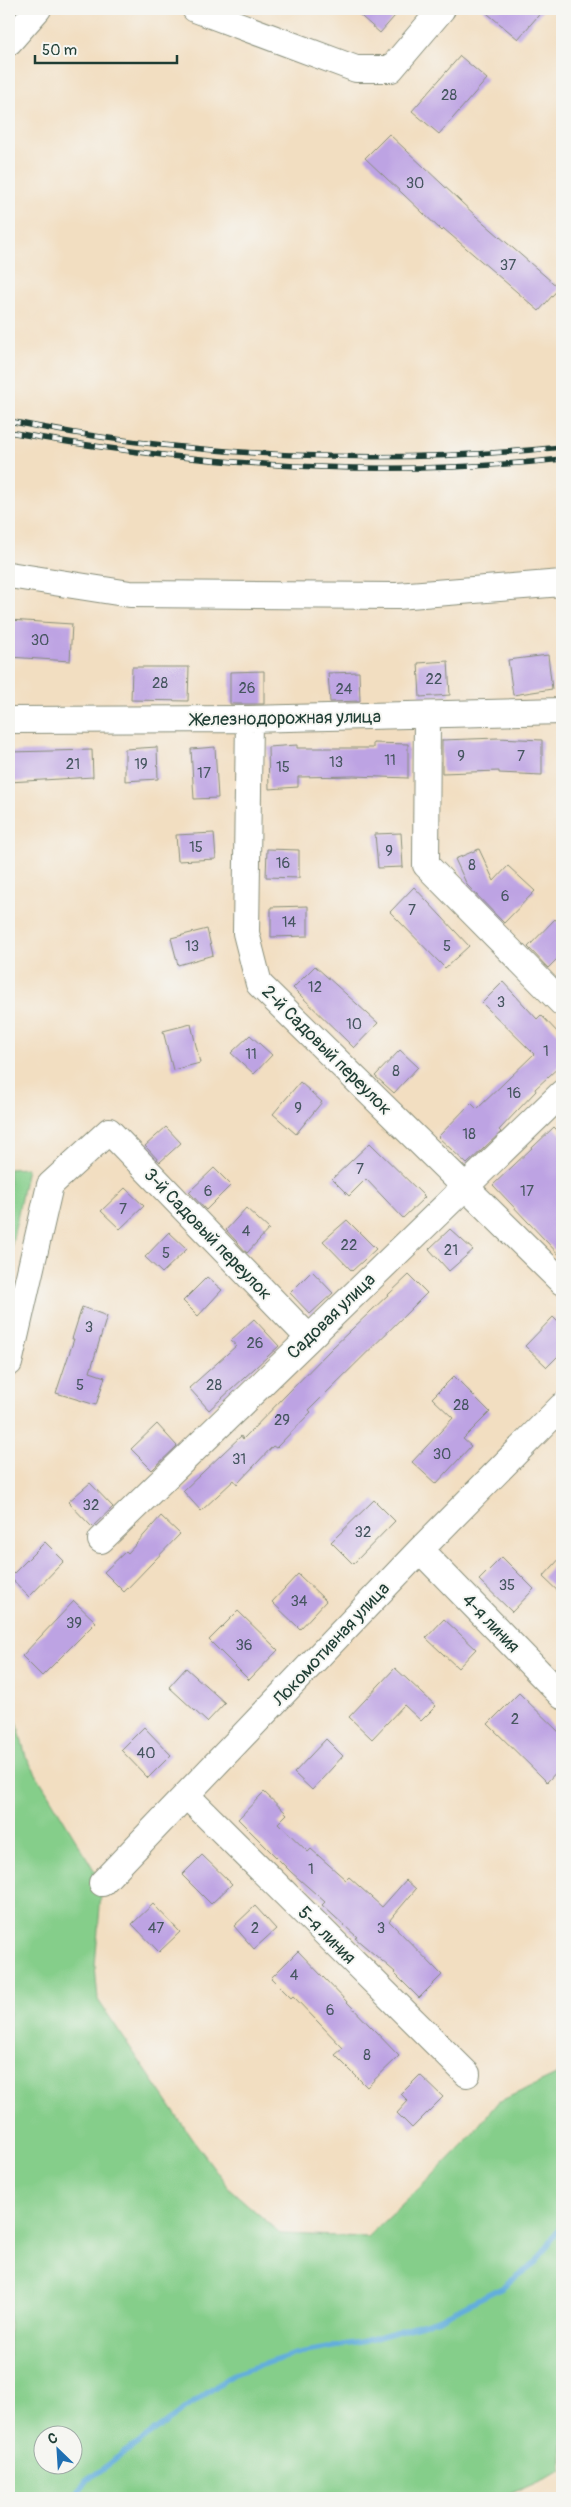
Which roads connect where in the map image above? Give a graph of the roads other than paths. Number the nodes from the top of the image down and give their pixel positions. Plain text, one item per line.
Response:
1 (38, 9) edge
2 (195, 9) edge
3 (442, 9) edge
4 (9, 42) edge
5 (9, 575) edge
6 (562, 583) edge
7 (562, 711) edge
8 (427, 716) junction
9 (249, 719) junction
10 (9, 720) edge
11 (562, 1003) edge
12 (562, 1093) edge
13 (465, 1188) junction
14 (562, 1282) edge
15 (308, 1337) junction
16 (9, 1363) edge
17 (562, 1406) edge
18 (101, 1540) dead end
19 (420, 1550) junction
20 (562, 1696) edge
21 (187, 1796) junction
22 (102, 1883) dead end
23 (467, 2074) dead end

1 - 4 street
2 - 3 street
5 - 6 street
7 - 8 street, Железнодорожная улица
8 - 9 street, Железнодорожная улица
8 - 11 street
9 - 10 street, Железнодорожная улица
9 - 13 street, 2-й Садовый переулок
12 - 13 street, Садовая улица
13 - 14 street, 2-й Садовый переулок
13 - 15 street, Садовая улица
15 - 16 street, 3-й Садовый переулок
15 - 18 street, Садовая улица
17 - 19 street, Локомотивная улица
19 - 20 street, 4-я линия
19 - 21 street, Локомотивная улица
21 - 22 street, Локомотивная улица
21 - 23 street, 5-я линия

